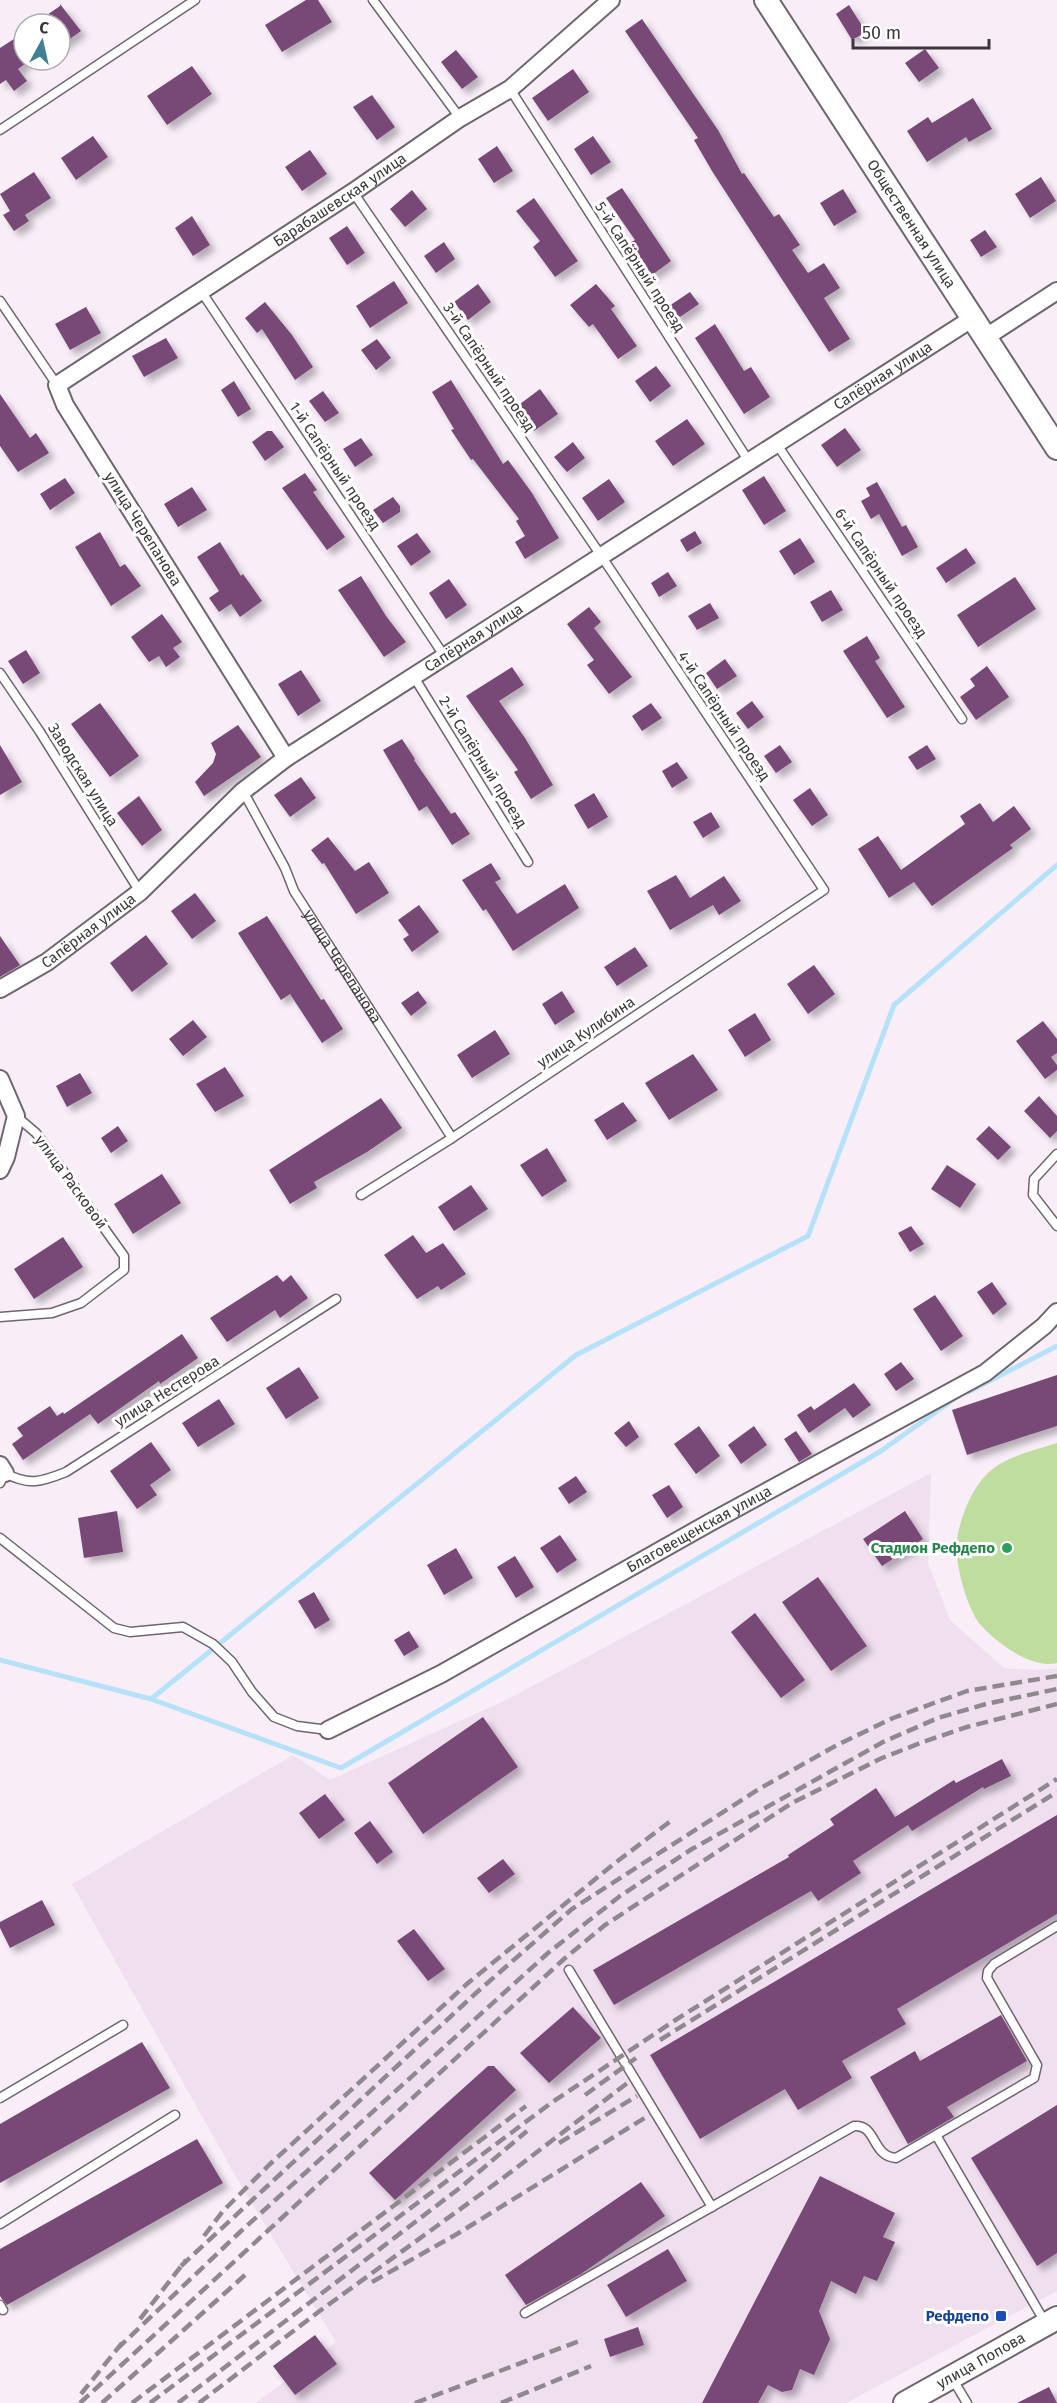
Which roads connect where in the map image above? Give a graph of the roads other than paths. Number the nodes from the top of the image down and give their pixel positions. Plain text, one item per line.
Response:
1 (195, 0) edge
2 (373, 0) edge
3 (611, 0) edge
4 (766, 0) edge
5 (510, 89) junction
6 (460, 118) junction
7 (0, 130) edge
8 (353, 192) junction
9 (201, 291) junction
10 (1057, 291) edge
11 (0, 302) edge
12 (973, 318) junction
13 (986, 337) junction
14 (57, 385) junction
15 (776, 442) junction
16 (1057, 448) edge
17 (748, 460) junction
18 (602, 557) junction
19 (446, 657) junction
20 (0, 673) edge
21 (414, 677) junction
22 (962, 719) dead end
23 (286, 758) junction
24 (243, 791) junction
25 (528, 862) dead end
26 (824, 890) joint
27 (140, 892) junction
28 (0, 988) edge
29 (0, 1079) edge
30 (16, 1116) junction
31 (452, 1138) junction
32 (1057, 1154) edge
33 (0, 1170) edge
34 (361, 1195) dead end
35 (1057, 1226) edge
36 (336, 1299) dead end
37 (1057, 1312) edge
38 (0, 1317) edge
39 (2, 1474) edge
40 (0, 1538) edge
41 (328, 1730) joint
42 (1057, 1926) edge
43 (570, 1970) dead end
44 (123, 2025) dead end
45 (0, 2098) edge
46 (175, 2115) dead end
47 (936, 2135) junction
48 (712, 2206) junction
49 (0, 2224) edge
50 (525, 2313) dead end
51 (1051, 2321) edge
52 (951, 2378) junction
53 (905, 2403) edge
54 (967, 2403) edge

1 - 7 lane
2 - 6 lane
3 - 5 street, Барабашевская улица
4 - 12 main road, Общественная улица
5 - 6 street, Барабашевская улица
5 - 17 lane, 5-й Сапёрный проезд
6 - 8 street, Барабашевская улица
8 - 9 street, Барабашевская улица
8 - 18 lane, 3-й Сапёрный проезд
9 - 14 street, Барабашевская улица
9 - 19 lane, 1-й Сапёрный проезд
10 - 13 street
11 - 14 lane, улица Черепанова
12 - 13 main road, Общественная улица
12 - 15 street, Сапёрная улица
13 - 16 main road, Общественная улица
14 - 23 street, улица Черепанова
15 - 17 street, Сапёрная улица
15 - 22 lane, 6-й Сапёрный проезд
17 - 18 street, Сапёрная улица
18 - 19 street, Сапёрная улица
18 - 26 lane, 4-й Сапёрный проезд
19 - 21 street, Сапёрная улица
20 - 27 lane, Заводская улица
21 - 23 street, Сапёрная улица
21 - 25 lane, 2-й Сапёрный проезд
23 - 24 street, Сапёрная улица
24 - 27 street, Сапёрная улица
24 - 31 lane, улица Черепанова
26 - 31 lane, улица Кулибина
27 - 28 street, Сапёрная улица
29 - 30 street, улица Расковой
30 - 33 street
30 - 38 lane, улица Расковой
31 - 34 lane, улица Кулибина
32 - 35 lane
36 - 39 lane, улица Нестерова
37 - 41 street, Благовещенская улица
40 - 41 lane
42 - 47 lane
43 - 48 lane
44 - 45 lane
46 - 49 lane
47 - 48 lane
47 - 51 lane
48 - 50 lane
51 - 52 main road, улица Попова
52 - 53 main road, улица Попова
52 - 54 lane

